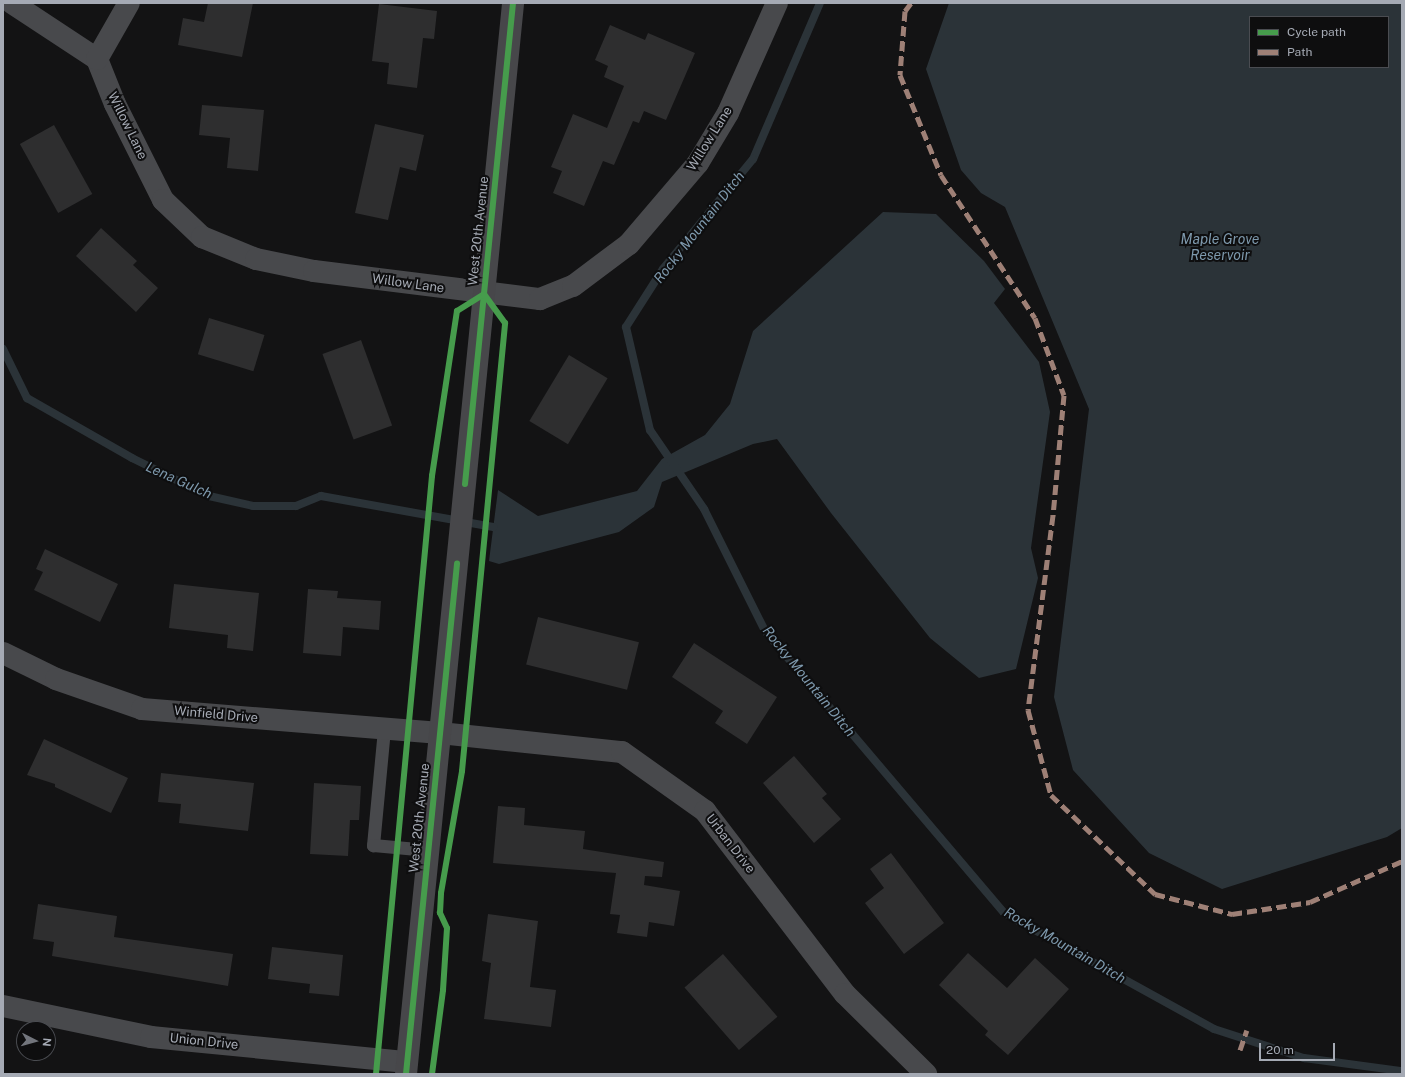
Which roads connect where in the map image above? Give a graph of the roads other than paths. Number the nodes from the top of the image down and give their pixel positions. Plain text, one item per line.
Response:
1 (12, 3) edge
2 (129, 3) edge
3 (513, 3) edge
4 (777, 3) edge
5 (97, 59) junction
6 (484, 294) junction
7 (3, 653) edge
8 (384, 729) junction
9 (440, 733) junction
10 (428, 850) junction
11 (3, 1006) edge
12 (406, 1068) edge
13 (926, 1074) edge

1 - 5 street
2 - 5 street
3 - 6 street, West 20th Avenue
4 - 6 street, Willow Lane
5 - 6 street, Willow Lane
6 - 9 street, West 20th Avenue
7 - 8 street, Winfield Drive
8 - 9 street, Winfield Drive
8 - 10 lane
9 - 10 street, West 20th Avenue
9 - 13 street, Urban Drive
10 - 12 street, West 20th Avenue
11 - 12 street, Union Drive

